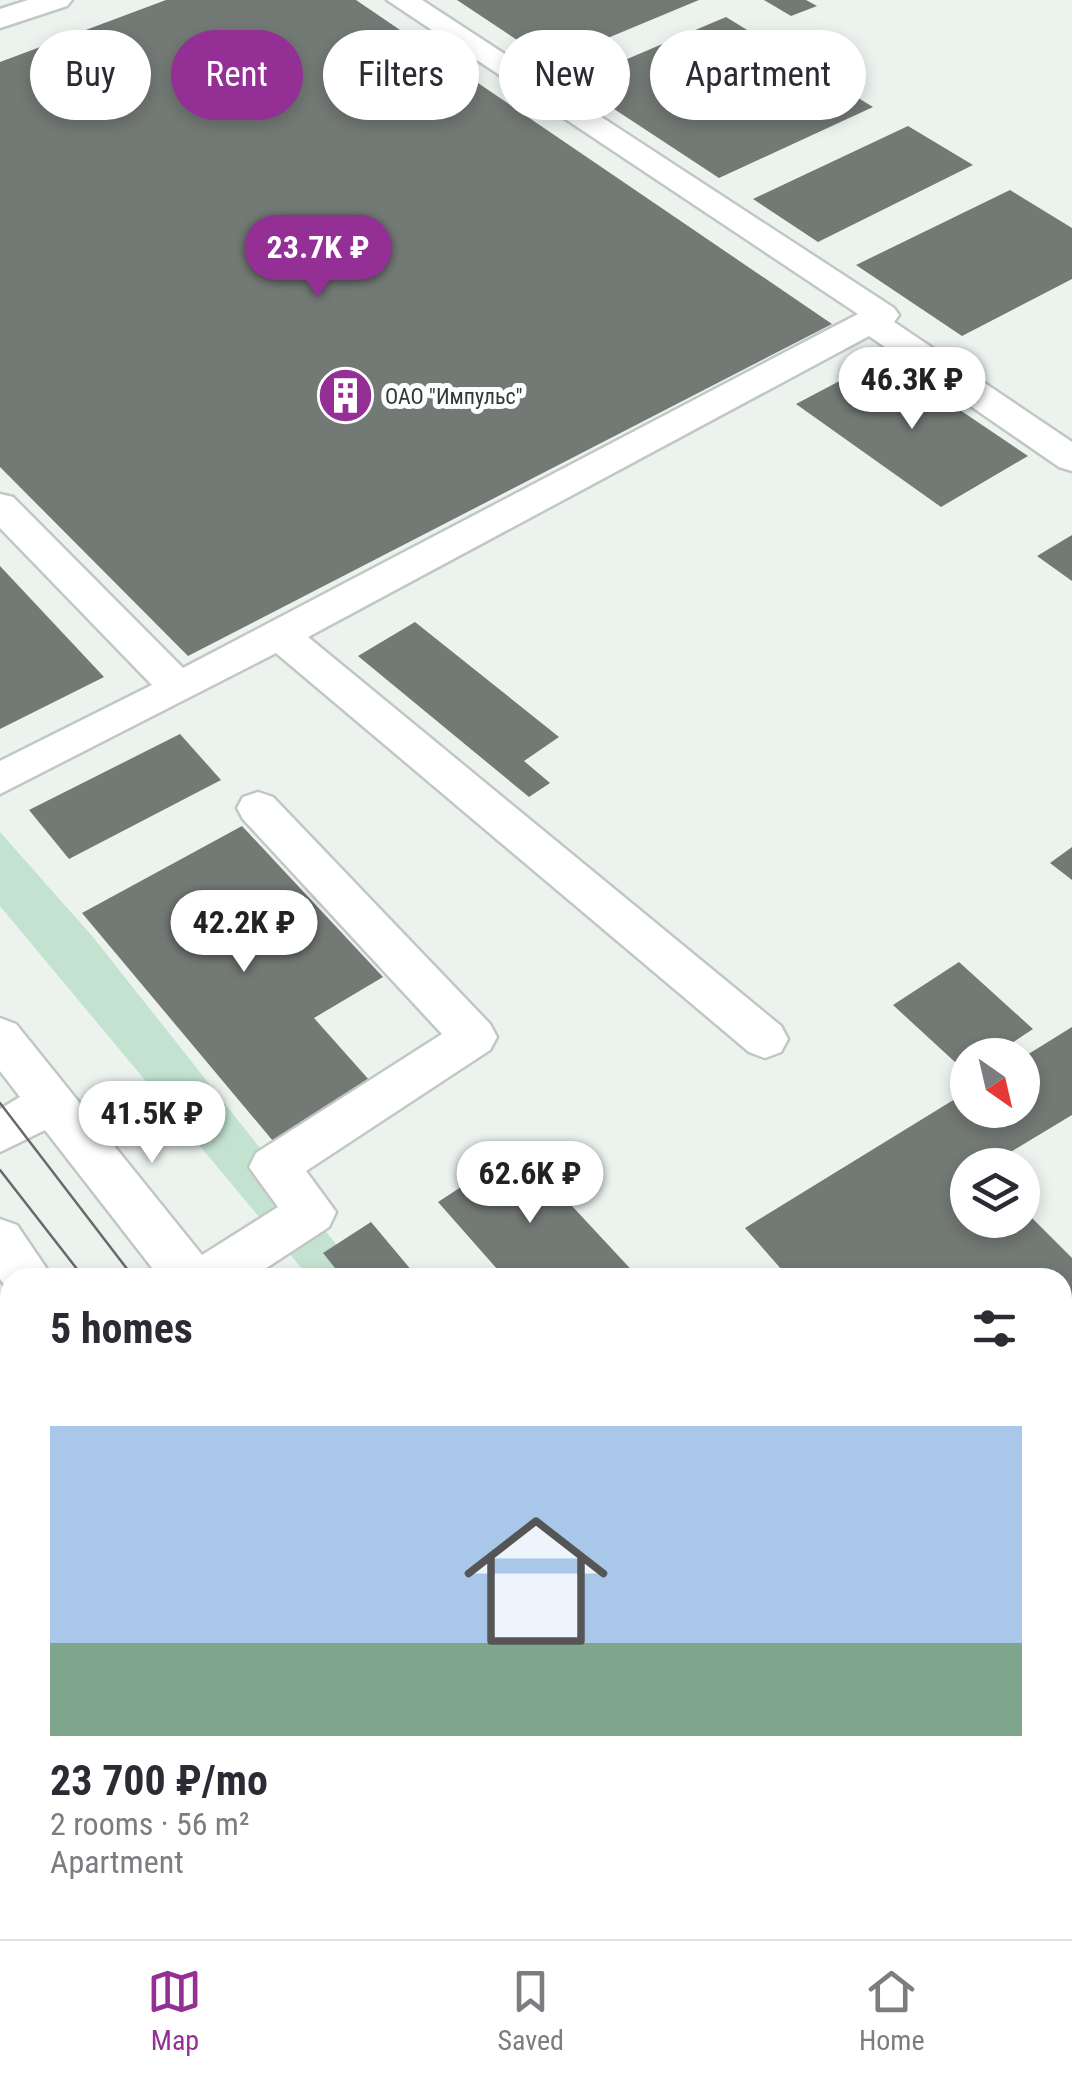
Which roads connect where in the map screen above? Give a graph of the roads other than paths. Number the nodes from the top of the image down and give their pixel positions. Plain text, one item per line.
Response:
1 (57, 0) edge
2 (402, 0) edge
3 (0, 20) edge
4 (870, 321) junction
5 (1072, 460) edge
6 (0, 506) edge
7 (280, 635) junction
8 (178, 688) junction
9 (0, 779) edge
10 (258, 808) dead end
11 (1, 1039) edge
12 (765, 1039) dead end
13 (52, 1102) junction
14 (0, 1132) edge
15 (0, 1240) edge
16 (21, 1268) edge
17 (182, 1268) edge
18 (224, 1268) edge

1 - 3 street
2 - 4 street
4 - 5 street
4 - 7 street
6 - 8 street
7 - 8 street
7 - 12 street
8 - 9 street
10 - 18 street
11 - 13 street
13 - 14 street
13 - 17 street
15 - 16 street

